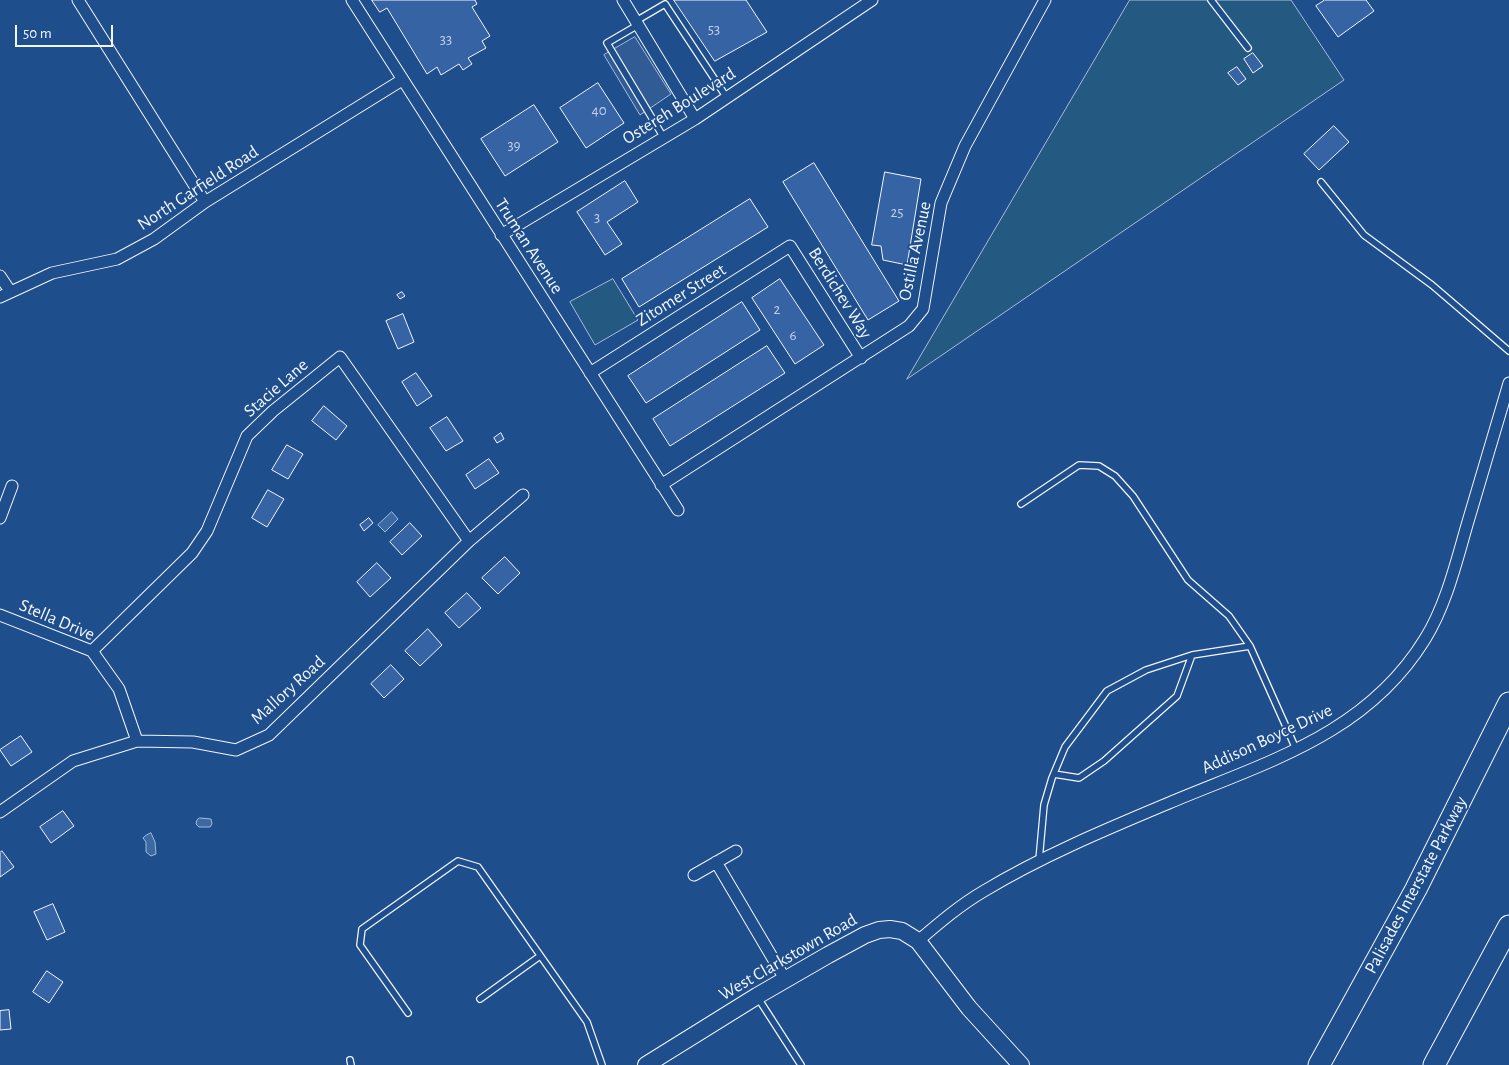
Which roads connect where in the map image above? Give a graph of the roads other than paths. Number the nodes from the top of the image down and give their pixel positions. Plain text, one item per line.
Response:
1 (78, 0) edge
2 (352, 0) edge
3 (623, 0) edge
4 (872, 0) edge
5 (1045, 0) edge
6 (1211, 0) edge
7 (664, 2) edge
8 (637, 23) junction
9 (1248, 48) dead end
10 (402, 80) junction
11 (727, 98) junction
12 (695, 119) junction
13 (664, 138) junction
14 (1321, 182) dead end
15 (205, 202) junction
16 (501, 235) junction
17 (790, 246) joint
18 (0, 276) edge
19 (5, 294) edge
20 (1509, 351) edge
21 (861, 358) junction
22 (590, 373) junction
23 (1509, 383) edge
24 (661, 485) junction
25 (12, 486) dead end
26 (522, 494) dead end
27 (1021, 504) dead end
28 (678, 510) dead end
29 (0, 518) edge
30 (469, 541) junction
31 (0, 615) edge
32 (1250, 646) junction
33 (92, 651) junction
34 (1192, 655) junction
35 (1509, 704) edge
36 (137, 741) junction
37 (1296, 749) junction
38 (1054, 774) junction
39 (0, 812) edge
40 (736, 850) dead end
41 (716, 862) junction
42 (1038, 862) junction
43 (694, 875) dead end
44 (1509, 926) edge
45 (918, 940) junction
46 (540, 956) junction
47 (785, 979) junction
48 (756, 996) junction
49 (480, 999) dead end
50 (408, 1013) dead end
51 (602, 1065) edge
52 (646, 1065) edge
53 (802, 1065) edge
54 (1021, 1065) edge
55 (1319, 1065) edge
56 (1434, 1065) edge

1 - 15 street
2 - 10 street, Truman Avenue
3 - 8 street
4 - 11 street, Ostereh Boulevard
5 - 21 street, Ostilla Avenue
6 - 9 lane
7 - 8 lane
7 - 11 lane
8 - 12 street
8 - 13 lane
10 - 15 street, North Garfield Road
10 - 16 street, Truman Avenue
11 - 12 street, Ostereh Boulevard
12 - 13 street, Ostereh Boulevard
13 - 16 street, Ostereh Boulevard
14 - 20 lane
15 - 19 street, North Garfield Road
16 - 22 street, Truman Avenue
17 - 21 street, Berdichev Way
17 - 22 street, Zitomer Street
18 - 19 street
21 - 24 street, Ostilla Avenue
22 - 24 street, Truman Avenue
23 - 37 street, Addison Boyce Drive
24 - 28 street, Truman Avenue
25 - 29 street
26 - 30 street, Mallory Road
27 - 32 lane
30 - 33 street, Stacie Lane
30 - 36 street, Mallory Road
31 - 33 street, Stella Drive
32 - 34 lane
32 - 37 lane
33 - 36 street, Stella Drive
34 - 38 lane
34 - 38 lane
35 - 55 highway, Palisades Interstate Parkway
36 - 39 street, Mallory Road
37 - 42 street, Addison Boyce Drive
38 - 42 lane
40 - 41 street
41 - 43 street
41 - 47 street
42 - 45 street, Addison Boyce Drive
44 - 56 highway
45 - 47 street, West Clarkstown Road
45 - 54 street, West Clarkstown Road
46 - 49 lane
46 - 50 lane
46 - 51 lane
47 - 48 street, West Clarkstown Road
48 - 52 street, West Clarkstown Road
48 - 53 lane

